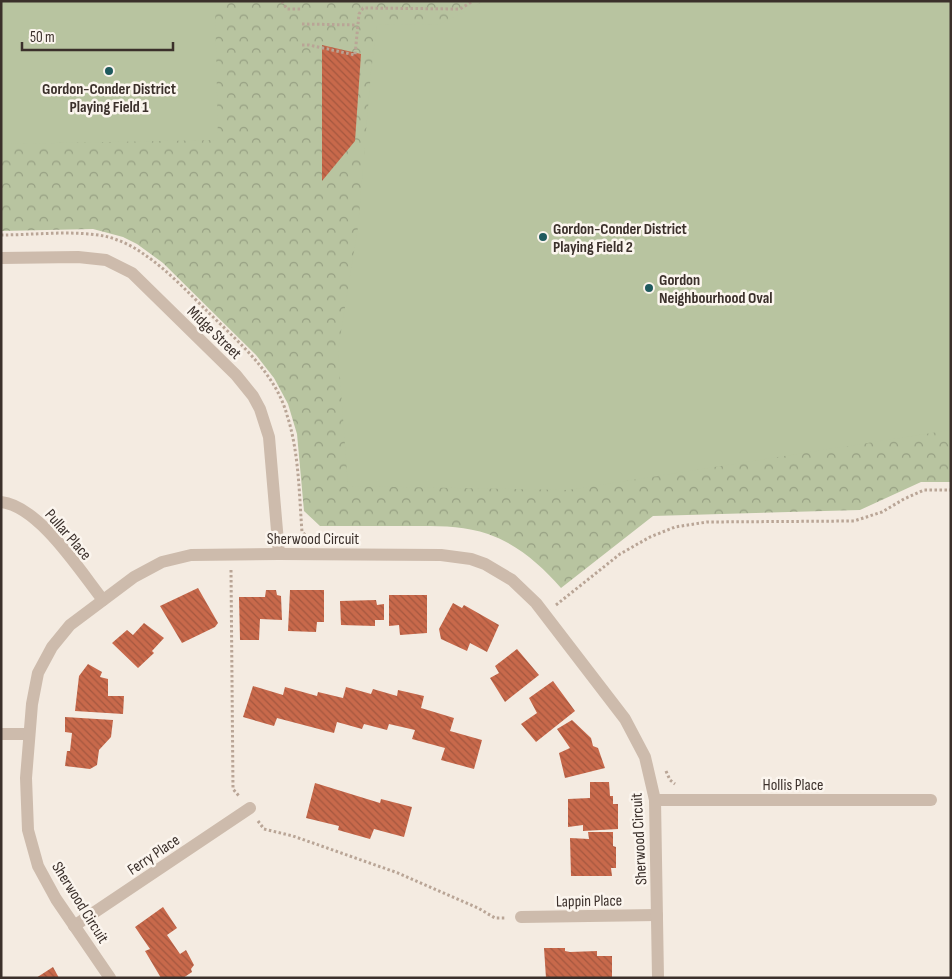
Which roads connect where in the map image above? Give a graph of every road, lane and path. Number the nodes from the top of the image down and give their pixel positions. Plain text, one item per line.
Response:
1 (282, 1) edge
2 (473, 1) edge
3 (302, 9) dead end
4 (302, 24) dead end
5 (357, 24) junction
6 (302, 45) dead end
7 (1, 258) edge
8 (951, 490) edge
9 (1, 502) edge
10 (279, 554) junction
11 (223, 567) dead end
12 (103, 600) junction
13 (555, 606) dead end
14 (1, 734) edge
15 (29, 734) junction
16 (655, 800) junction
17 (931, 800) dead end
18 (250, 808) junction
19 (657, 915) junction
20 (521, 917) joint
21 (74, 926) junction
22 (110, 978) edge
23 (658, 978) edge

1 - 3 path
2 - 5 path
4 - 5 path
5 - 6 path
7 - 10 street, Midge Street
8 - 13 path
9 - 12 street, Pullar Place
10 - 12 street, Sherwood Circuit
10 - 16 street, Sherwood Circuit
11 - 18 path
12 - 15 street, Sherwood Circuit
14 - 15 street
15 - 21 street, Sherwood Circuit
16 - 17 street, Hollis Place
16 - 19 street, Sherwood Circuit
18 - 20 path
18 - 21 street, Ferry Place
19 - 20 street, Lappin Place
19 - 23 street, Sherwood Circuit
21 - 22 street, Sherwood Circuit

